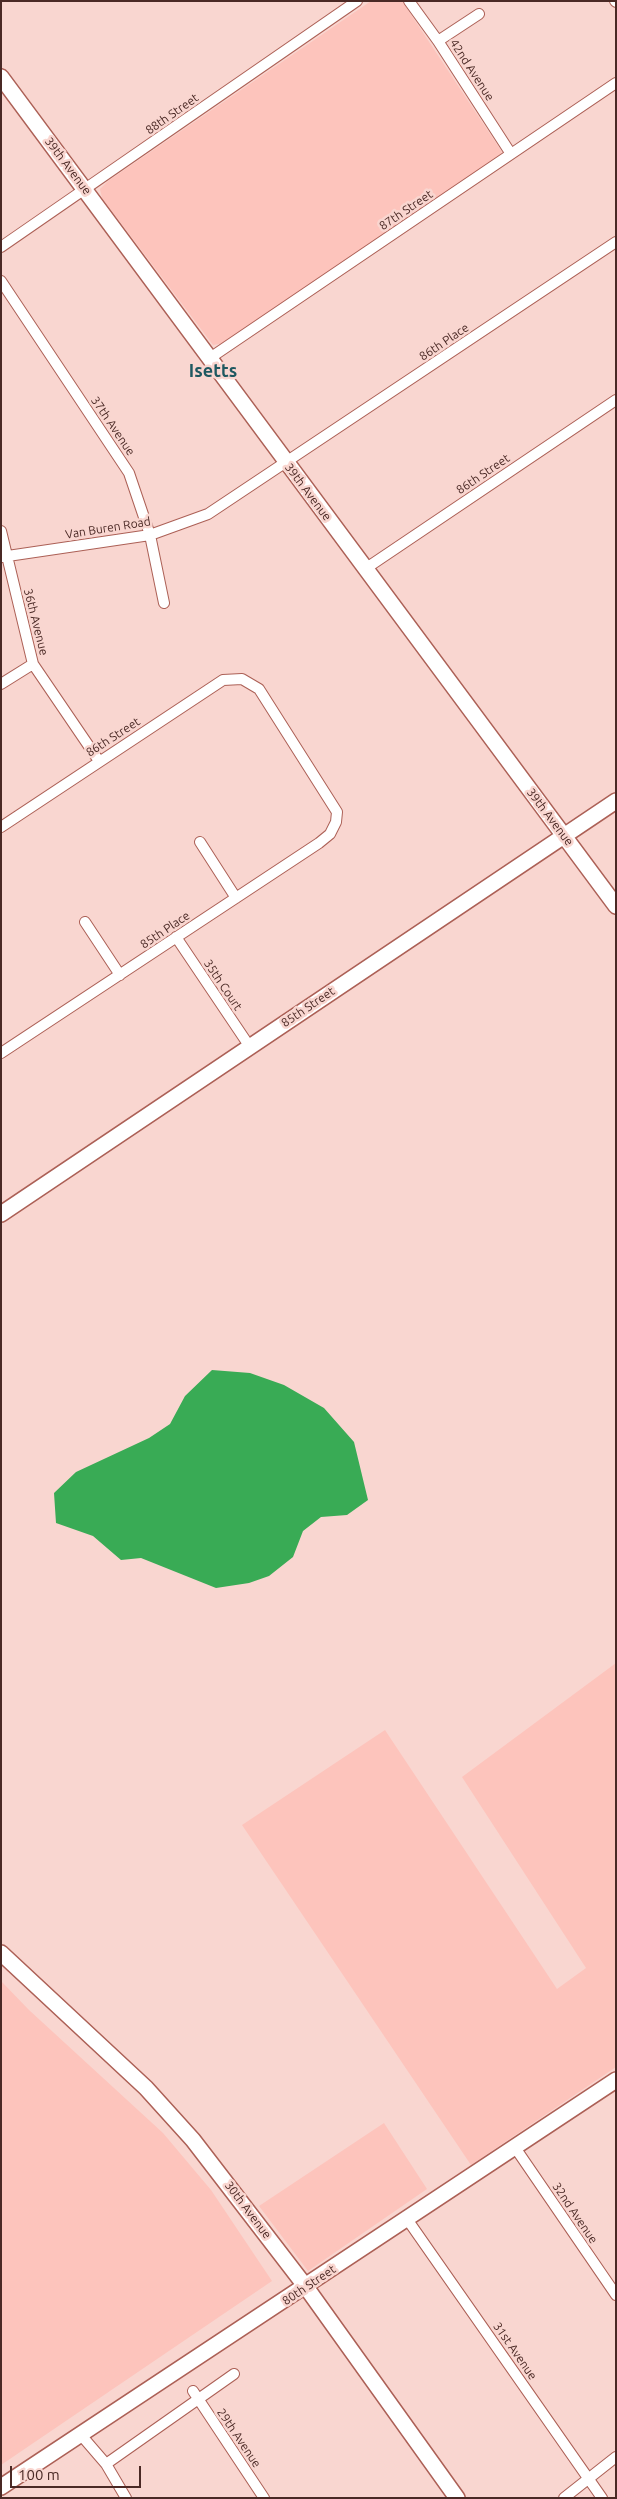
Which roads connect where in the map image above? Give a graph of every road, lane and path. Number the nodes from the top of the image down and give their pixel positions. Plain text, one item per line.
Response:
1 (357, 1) edge
2 (409, 1) edge
3 (480, 14) dead end
4 (438, 41) junction
5 (1, 77) edge
6 (616, 83) edge
7 (511, 154) junction
8 (85, 189) junction
9 (616, 242) edge
10 (1, 246) edge
11 (1, 281) edge
12 (210, 358) junction
13 (616, 400) edge
14 (286, 462) junction
15 (1, 531) edge
16 (150, 535) junction
17 (4, 556) edge
18 (365, 569) junction
19 (164, 603) dead end
20 (33, 664) junction
21 (1, 684) edge
22 (99, 761) junction
23 (616, 801) edge
24 (336, 822) joint
25 (1, 826) edge
26 (563, 836) junction
27 (200, 842) dead end
28 (236, 898) junction
29 (616, 906) edge
30 (85, 922) dead end
31 (176, 938) junction
32 (120, 975) junction
33 (250, 1047) junction
34 (3, 1049) edge
35 (1, 1214) edge
36 (1, 1954) edge
37 (616, 2080) edge
38 (514, 2146) junction
39 (407, 2219) junction
40 (306, 2287) junction
41 (616, 2295) edge
42 (234, 2374) dead end
43 (196, 2395) junction
44 (81, 2435) junction
45 (616, 2456) edge
46 (106, 2464) junction
47 (588, 2478) junction
48 (1, 2488) edge
49 (123, 2497) edge
50 (264, 2498) edge
51 (457, 2498) edge
52 (564, 2498) edge
53 (602, 2498) edge

1 - 8 street, 88th Street
2 - 4 street, 42nd Avenue
3 - 4 street
4 - 7 street, 42nd Avenue
5 - 8 street, 39th Avenue
6 - 7 street, 87th Street
7 - 12 street, 87th Street
8 - 10 street, 88th Street
8 - 12 street, 39th Avenue
9 - 14 street, 86th Place
11 - 16 street, 37th Avenue
12 - 14 street, 39th Avenue
13 - 18 street, 86th Street
14 - 16 street, Van Buren Road
14 - 18 street, 39th Avenue
15 - 17 street, 36th Avenue
16 - 17 street, Van Buren Road
16 - 19 street, 37th Avenue
17 - 20 street, 36th Avenue
18 - 26 street, 39th Avenue
20 - 21 street
20 - 22 street, 36th Avenue
22 - 24 street, 86th Street
22 - 25 street, 86th Street
23 - 26 street, 85th Street
24 - 28 street, 85th Place
26 - 29 street, 39th Avenue
26 - 33 street, 85th Street
27 - 28 street
28 - 31 street, 85th Place
30 - 32 street
31 - 32 street, 85th Place
31 - 33 street, 35th Court
32 - 34 street, 85th Place
33 - 35 street, 85th Street
36 - 40 street, 30th Avenue
37 - 38 street, 80th Street
38 - 39 street, 80th Street
38 - 41 street, 32nd Avenue
39 - 40 street, 80th Street
39 - 47 street, 31st Avenue
40 - 44 street, 80th Street
40 - 51 street, 30th Avenue
42 - 43 street
43 - 46 street
43 - 50 street, 29th Avenue
44 - 46 street
44 - 48 street, 80th Street
45 - 47 street
46 - 49 street
47 - 52 street
47 - 53 street, 31st Avenue

